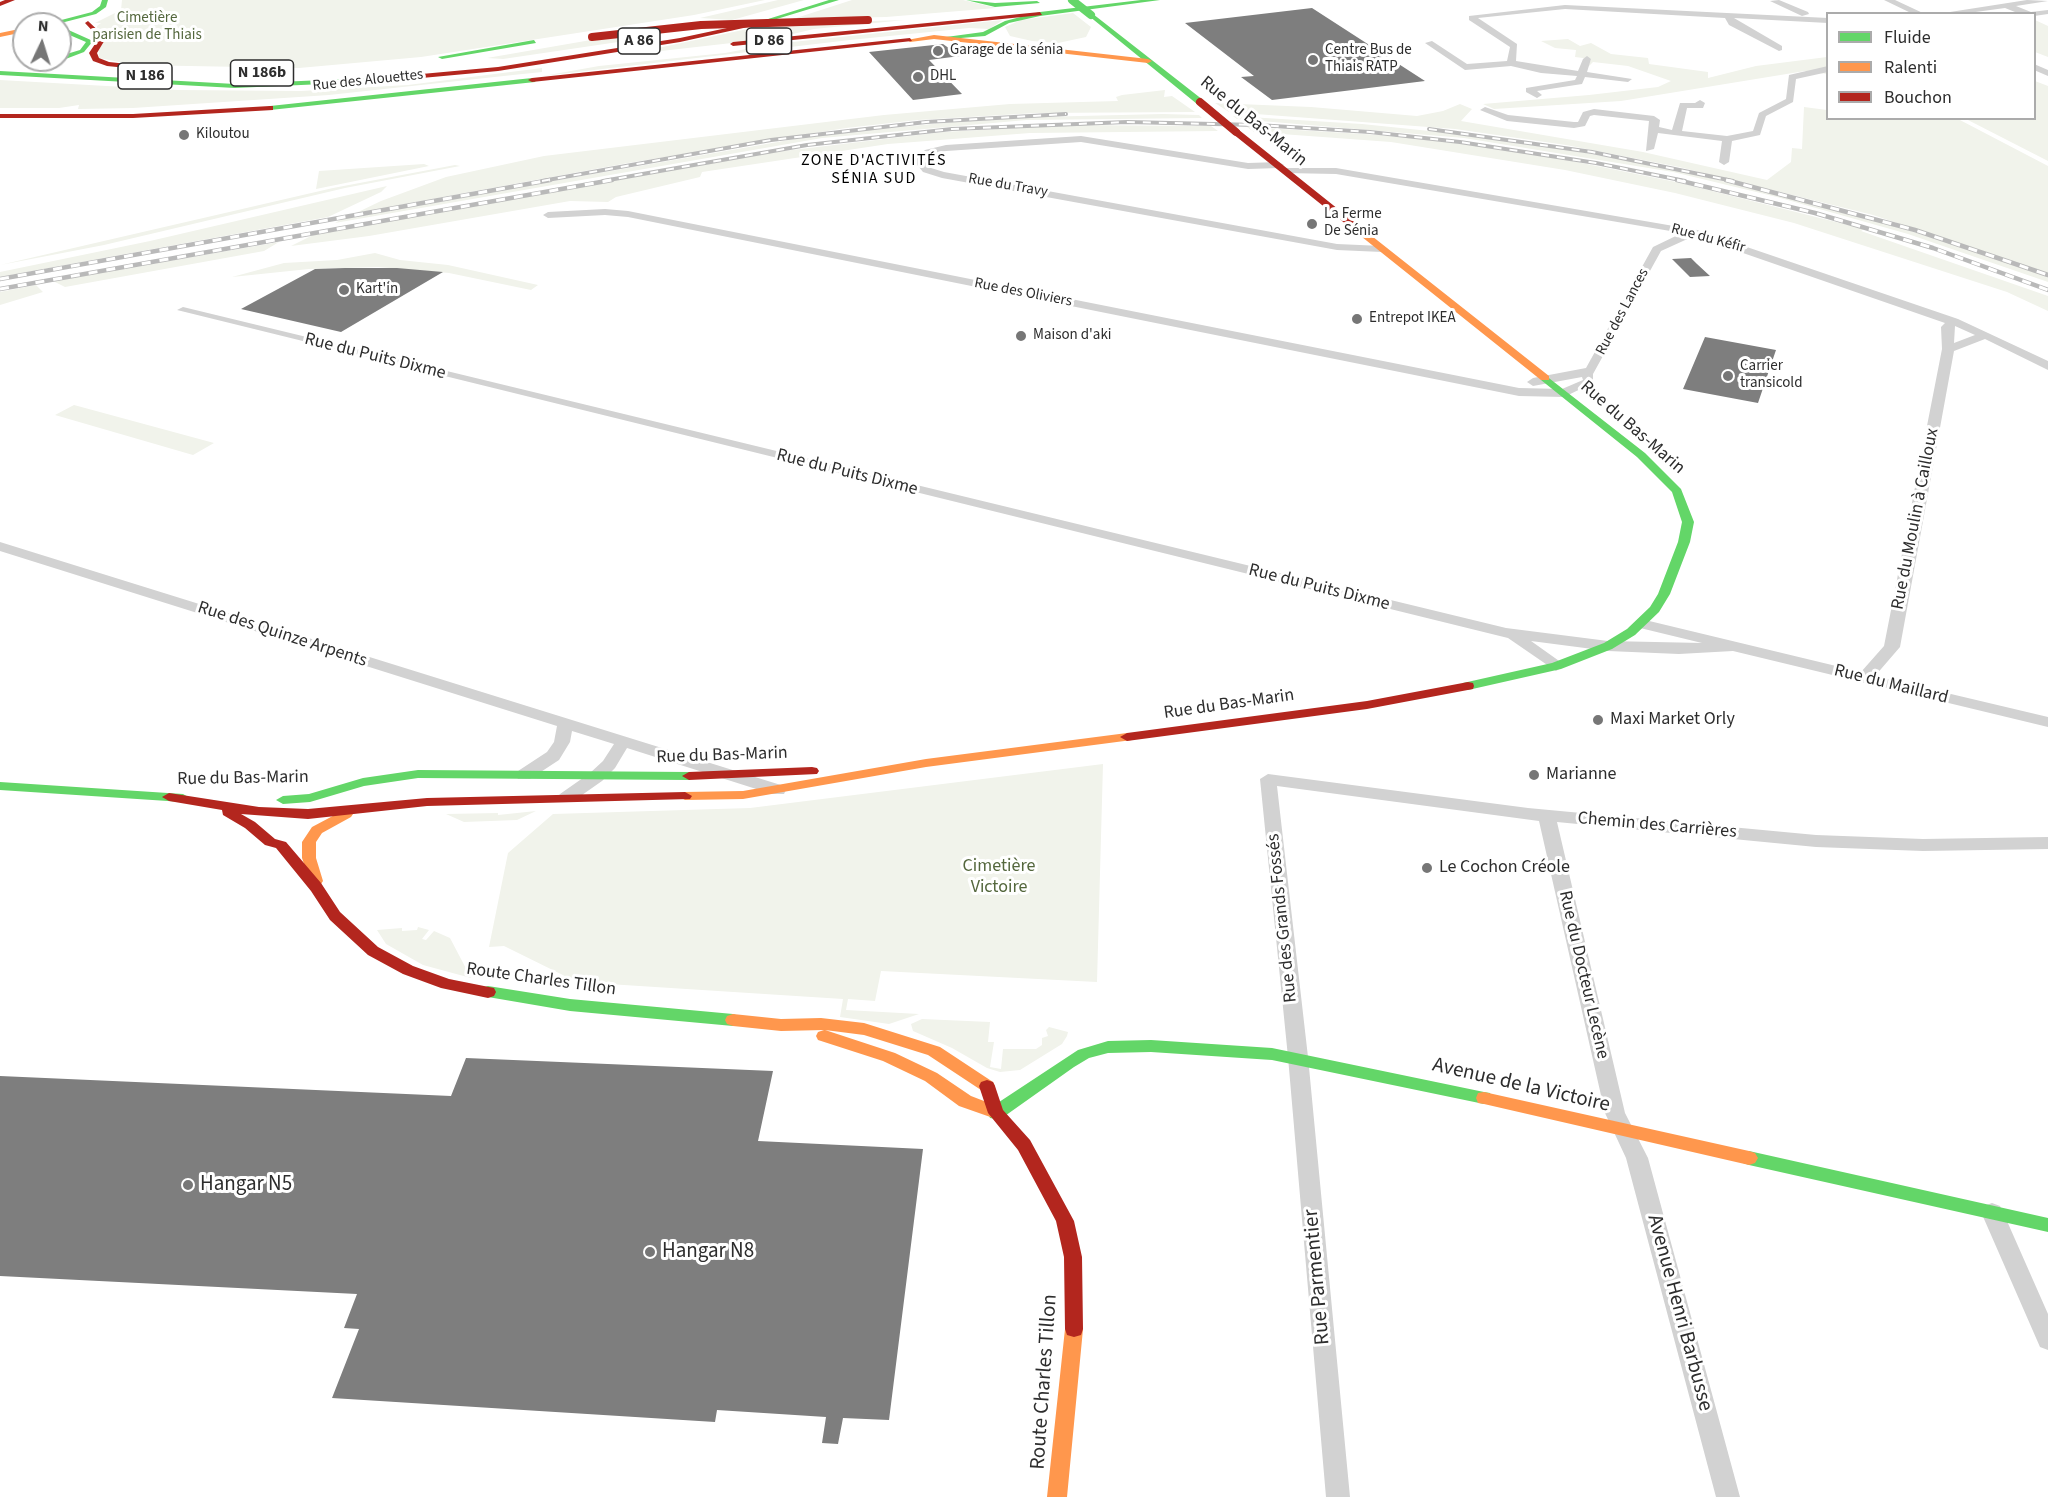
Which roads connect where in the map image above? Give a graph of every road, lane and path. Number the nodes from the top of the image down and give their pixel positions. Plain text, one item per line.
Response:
1 (12, 0) edge
2 (105, 0) edge
3 (814, 0) edge
4 (837, 0) edge
5 (969, 0) edge
6 (1072, 0) edge
7 (1077, 0) edge
8 (1157, 0) edge
9 (1553, 0) edge
10 (1762, 0) edge
11 (1775, 0) edge
12 (1888, 0) edge
13 (1993, 0) edge
14 (2045, 0) edge
15 (1494, 3) dead end
16 (0, 4) edge
17 (2006, 5) junction
18 (1565, 7) junction
19 (736, 9) dead end
20 (1043, 9) junction
21 (1510, 12) junction
22 (1916, 12) edge
23 (1954, 12) dead end
24 (2023, 12) edge
25 (1805, 14) dead end
26 (1728, 15) junction
27 (91, 18) junction
28 (1826, 21) edge
29 (72, 23) edge
30 (1106, 27) junction
31 (992, 31) junction
32 (72, 33) edge
33 (949, 37) junction
34 (549, 42) dead end
35 (1429, 43) dead end
36 (1042, 45) junction
37 (1127, 45) junction
38 (1779, 48) dead end
39 (1073, 51) junction
40 (72, 54) edge
41 (737, 58) junction
42 (433, 59) dead end
43 (1587, 59) dead end
44 (1148, 61) junction
45 (0, 63) edge
46 (1511, 63) junction
47 (397, 64) dead end
48 (498, 69) junction
49 (1826, 69) edge
50 (157, 70) junction
51 (0, 73) edge
52 (1581, 74) junction
53 (1628, 79) dead end
54 (286, 82) junction
55 (1537, 95) dead end
56 (1700, 103) dead end
57 (1485, 110) dead end
58 (1572, 112) dead end
59 (1590, 114) junction
60 (0, 116) edge
61 (1654, 128) junction
62 (1677, 134) junction
63 (1727, 140) junction
64 (1649, 149) dead end
65 (1724, 162) dead end
66 (1282, 168) junction
67 (548, 215) dead end
68 (1644, 223) junction
69 (1693, 232) junction
70 (1367, 236) junction
71 (1310, 241) junction
72 (1383, 249) junction
73 (1657, 249) junction
74 (183, 310) dead end
75 (1954, 321) junction
76 (1986, 335) junction
77 (1948, 349) junction
78 (2048, 366) edge
79 (1587, 373) junction
80 (1547, 380) junction
81 (1496, 386) junction
82 (1564, 393) junction
83 (0, 546) edge
84 (1641, 624) junction
85 (1511, 634) junction
86 (1608, 646) junction
87 (1734, 646) junction
88 (1556, 666) junction
89 (1864, 679) junction
90 (2048, 722) edge
91 (565, 724) junction
92 (623, 742) junction
93 (926, 763) junction
94 (524, 775) junction
95 (732, 776) junction
96 (596, 777) junction
97 (1268, 779) joint
98 (380, 780) junction
99 (0, 786) edge
100 (778, 790) junction
101 (566, 798) junction
102 (226, 802) junction
103 (356, 808) junction
104 (259, 812) junction
105 (309, 814) junction
106 (1546, 816) junction
107 (2048, 843) edge
108 (281, 845) junction
109 (316, 887) junction
110 (781, 1025) junction
111 (1298, 1057) junction
112 (996, 1113) junction
113 (1625, 1131) junction
114 (1992, 1212) junction
115 (2048, 1225) edge
116 (2048, 1340) edge
117 (1057, 1497) edge
118 (1338, 1497) edge
119 (1728, 1497) edge

1 - 16 main road
2 - 27 main road
3 - 54 main road, A 86
4 - 48 main road, A 86
5 - 20 main road
6 - 30 main road, Rue du Bas-Marin, bridge
7 - 20 main road, D 86
8 - 20 main road, D 86
9 - 18 street
10 - 11 street
11 - 25 street
12 - 22 street
13 - 17 street
14 - 17 street
15 - 21 street
17 - 23 street
17 - 24 street
18 - 21 street
18 - 26 street
19 - 20 main road, D 86, bridge
20 - 31 main road
20 - 48 main road, D 86
21 - 46 street
26 - 28 street
26 - 38 street
27 - 29 main road
27 - 50 main road
30 - 36 main road
30 - 37 main road, Rue du Bas-Marin
31 - 33 main road
31 - 36 main road
31 - 41 main road
32 - 40 main road
33 - 39 main road
33 - 41 main road
34 - 42 main road
35 - 46 street
36 - 37 main road
37 - 39 main road
37 - 44 main road, Rue du Bas-Marin
39 - 44 main road
41 - 60 main road, Rue des Alouettes
43 - 52 street
44 - 66 main road, Rue du Bas-Marin, bridge
45 - 50 main road, N 186b
45 - 54 main road, N 186
46 - 52 street
47 - 50 main road, N 186b
48 - 54 main road, A 86
49 - 63 street
51 - 54 main road, N 186
52 - 53 street
52 - 55 street
56 - 62 street
57 - 59 street
58 - 59 street
59 - 61 street
61 - 62 street
61 - 64 street
62 - 63 street
63 - 65 street
66 - 68 street, Rue du Kéfir
66 - 70 main road, Rue du Bas-Marin
66 - 71 street, Rue du Travy
67 - 81 street, Rue des Oliviers
68 - 69 street, Rue du Kéfir
68 - 73 street, Rue des Lances
69 - 73 street, Rue des Lances
69 - 75 street, Rue du Kéfir
70 - 71 street, Rue du Travy
70 - 72 main road, Rue du Bas-Marin
71 - 72 street, Rue du Travy
72 - 80 main road, Rue du Bas-Marin
73 - 79 street, Rue des Lances
74 - 85 street, Rue du Puits Dixme
75 - 76 street, Rue du Kéfir
75 - 77 street, Rue du Moulin à Cailloux
76 - 77 street
76 - 78 street, Rue du Kéfir
77 - 89 street, Rue du Moulin à Cailloux
79 - 80 street, Rue des Lances
79 - 82 street, Rue des Lances
80 - 81 street, Rue des Oliviers
80 - 82 main road, Rue du Bas-Marin
81 - 82 street, Rue des Oliviers
82 - 84 main road, Rue du Bas-Marin
83 - 91 street, Rue des Quinze Arpents
84 - 86 main road, Rue du Bas-Marin
84 - 87 street, Rue du Maillard
85 - 86 street, Rue du Puits Dixme
85 - 88 street, Rue du Puits Dixme
86 - 87 street, Rue du Maillard
86 - 88 main road, Rue du Bas-Marin
87 - 89 street, Rue du Maillard
88 - 93 main road, Rue du Bas-Marin
89 - 90 street, Rue du Maillard
91 - 92 street, Rue des Quinze Arpents
91 - 94 street
92 - 95 street, Rue des Quinze Arpents
92 - 96 street
93 - 95 main road, Rue du Bas-Marin
93 - 100 main road, Rue du Bas-Marin
94 - 96 main road, Rue du Bas-Marin
94 - 98 main road, Rue du Bas-Marin
95 - 96 main road, Rue du Bas-Marin
95 - 100 street, Rue des Quinze Arpents
96 - 101 street
97 - 106 street, Chemin des Carrières
97 - 111 street, Rue des Grands Fossés
98 - 102 main road, Rue du Bas-Marin
98 - 105 main road
99 - 102 main road, Rue du Bas-Marin
100 - 101 main road, Rue du Bas-Marin
101 - 103 main road, Rue du Bas-Marin
102 - 104 main road, Rue du Bas-Marin
102 - 108 main road, Route Charles Tillon
103 - 105 main road, Rue du Bas-Marin
103 - 109 main road
104 - 105 main road, Rue du Bas-Marin
104 - 108 main road
105 - 108 main road
106 - 107 street, Chemin des Carrières
106 - 113 street, Rue du Docteur Lecène
108 - 109 main road, Route Charles Tillon
109 - 110 main road, Route Charles Tillon
110 - 112 main road, Route Charles Tillon
110 - 112 main road, Route Charles Tillon
111 - 112 main road, Avenue de la Victoire
111 - 113 main road, Avenue de la Victoire
111 - 118 street, Rue Parmentier
112 - 117 main road, Route Charles Tillon
113 - 114 main road, Avenue de la Victoire
113 - 119 street, Avenue Henri Barbusse
114 - 115 main road, Avenue de la Victoire
114 - 116 street

